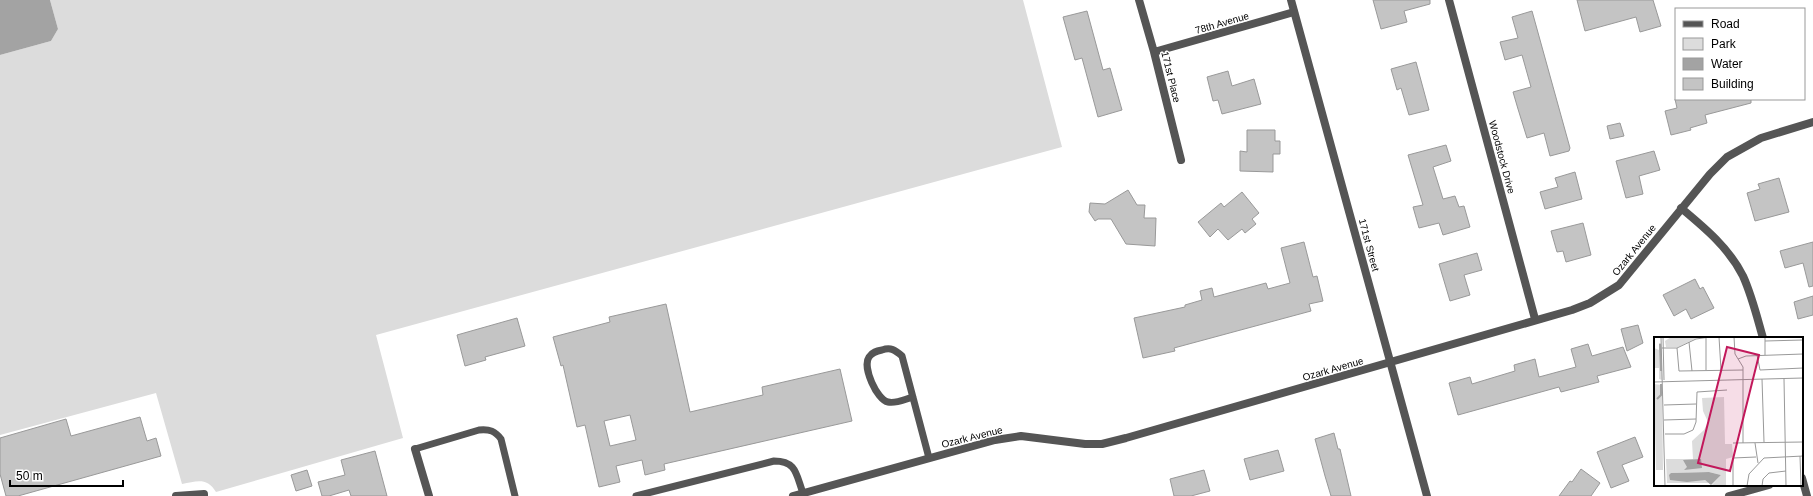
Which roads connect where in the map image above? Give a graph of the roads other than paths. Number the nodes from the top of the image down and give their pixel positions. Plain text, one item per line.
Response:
1 (1139, 0) edge
2 (1291, 0) edge
3 (1449, 0) edge
4 (1294, 12) junction
5 (1154, 52) junction
6 (1813, 122) edge
7 (1181, 160) dead end
8 (1682, 208) junction
9 (1535, 319) junction
10 (1763, 337) edge
11 (1390, 362) junction
12 (913, 397) junction
13 (415, 448) joint
14 (929, 458) junction
15 (1803, 482) edge
16 (1765, 486) edge
17 (803, 493) junction
18 (204, 495) edge
19 (176, 496) edge
20 (429, 496) edge
21 (515, 496) edge
22 (636, 496) edge
23 (793, 496) edge
24 (1427, 496) edge
25 (1729, 496) edge
26 (1807, 496) edge

1 - 5 street, 171st Place
2 - 4 street, 171st Street
3 - 9 street, Woodstock Drive
4 - 5 street, 78th Avenue
4 - 11 street, 171st Street
5 - 7 street, 171st Place
6 - 8 street, Ozark Avenue
8 - 9 street, Ozark Avenue
8 - 10 street
9 - 11 street, Ozark Avenue
11 - 14 street, Ozark Avenue
11 - 24 street, 171st Street
12 - 12 lane
12 - 14 lane
13 - 20 street
13 - 21 lane
14 - 17 street, Ozark Avenue
15 - 26 street
16 - 25 street
17 - 22 lane
17 - 23 street, Ozark Avenue
18 - 19 street

